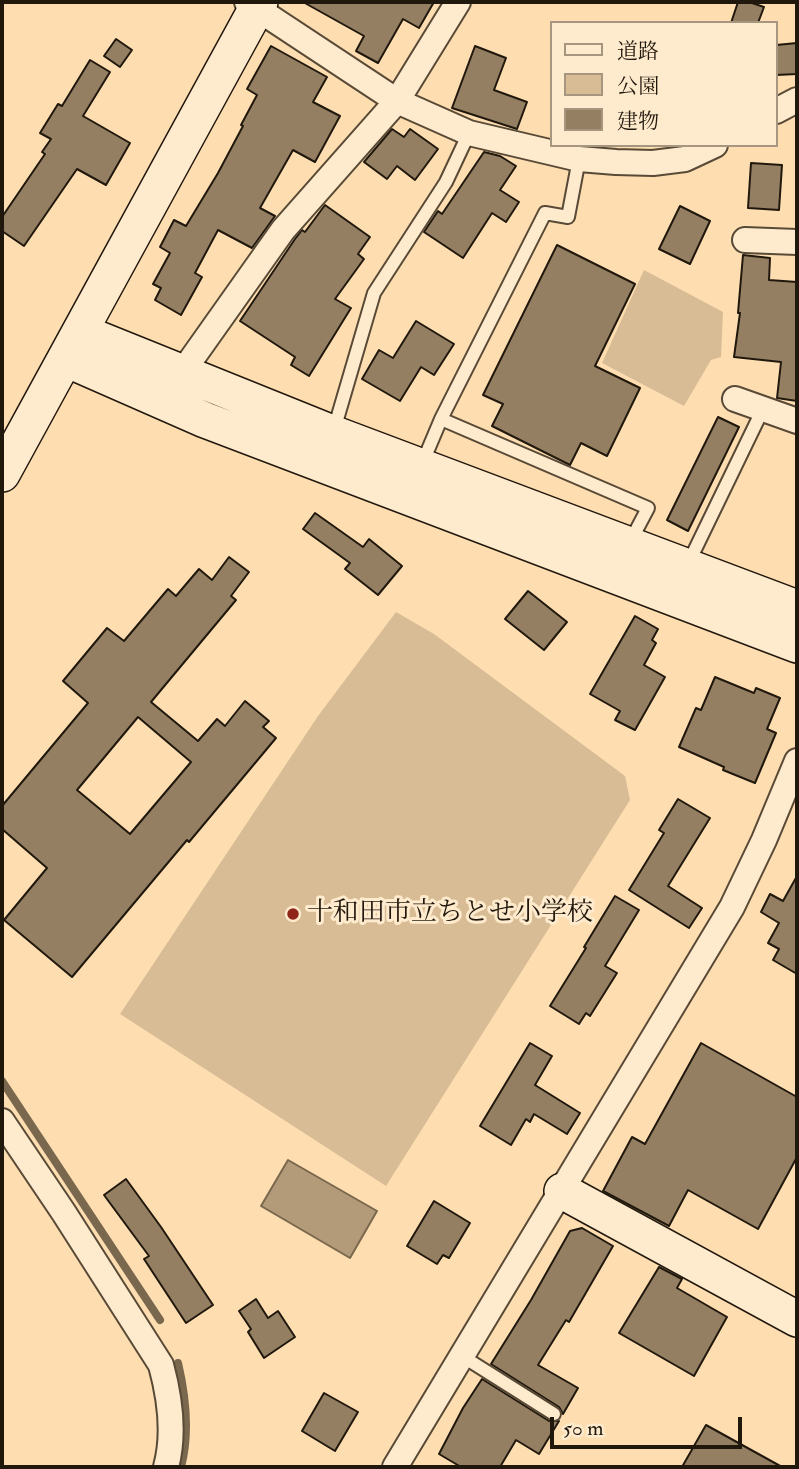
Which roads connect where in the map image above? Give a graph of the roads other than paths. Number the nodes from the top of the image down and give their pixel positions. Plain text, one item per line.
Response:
1 (458, 2) edge
2 (255, 4) edge
3 (797, 100) edge
4 (397, 101) junction
5 (778, 110) edge
6 (469, 133) junction
7 (711, 147) edge
8 (579, 159) junction
9 (745, 240) dead end
10 (797, 242) edge
11 (74, 346) junction
12 (181, 374) junction
13 (735, 399) dead end
14 (763, 409) junction
15 (441, 419) junction
16 (797, 421) edge
17 (332, 433) junction
18 (421, 466) junction
19 (2, 474) edge
20 (629, 545) junction
21 (687, 567) junction
22 (797, 608) edge
23 (797, 645) edge
24 (797, 761) edge
25 (2, 1121) edge
26 (562, 1191) junction
27 (797, 1319) edge
28 (462, 1356) junction
29 (554, 1413) dead end
30 (166, 1467) edge
31 (395, 1467) edge

1 - 4 street
2 - 4 street
2 - 11 street
3 - 5 street
4 - 6 street
4 - 12 street
6 - 8 street
6 - 17 lane
7 - 8 street
8 - 15 lane
9 - 10 street
11 - 12 street
11 - 19 street
11 - 23 street
12 - 17 street
13 - 14 street
14 - 16 street
14 - 21 lane
15 - 18 lane
15 - 20 lane
17 - 18 street
18 - 20 street
20 - 21 street
21 - 22 street
24 - 26 street
25 - 30 street
26 - 27 street
26 - 28 street
28 - 29 lane
28 - 31 street

